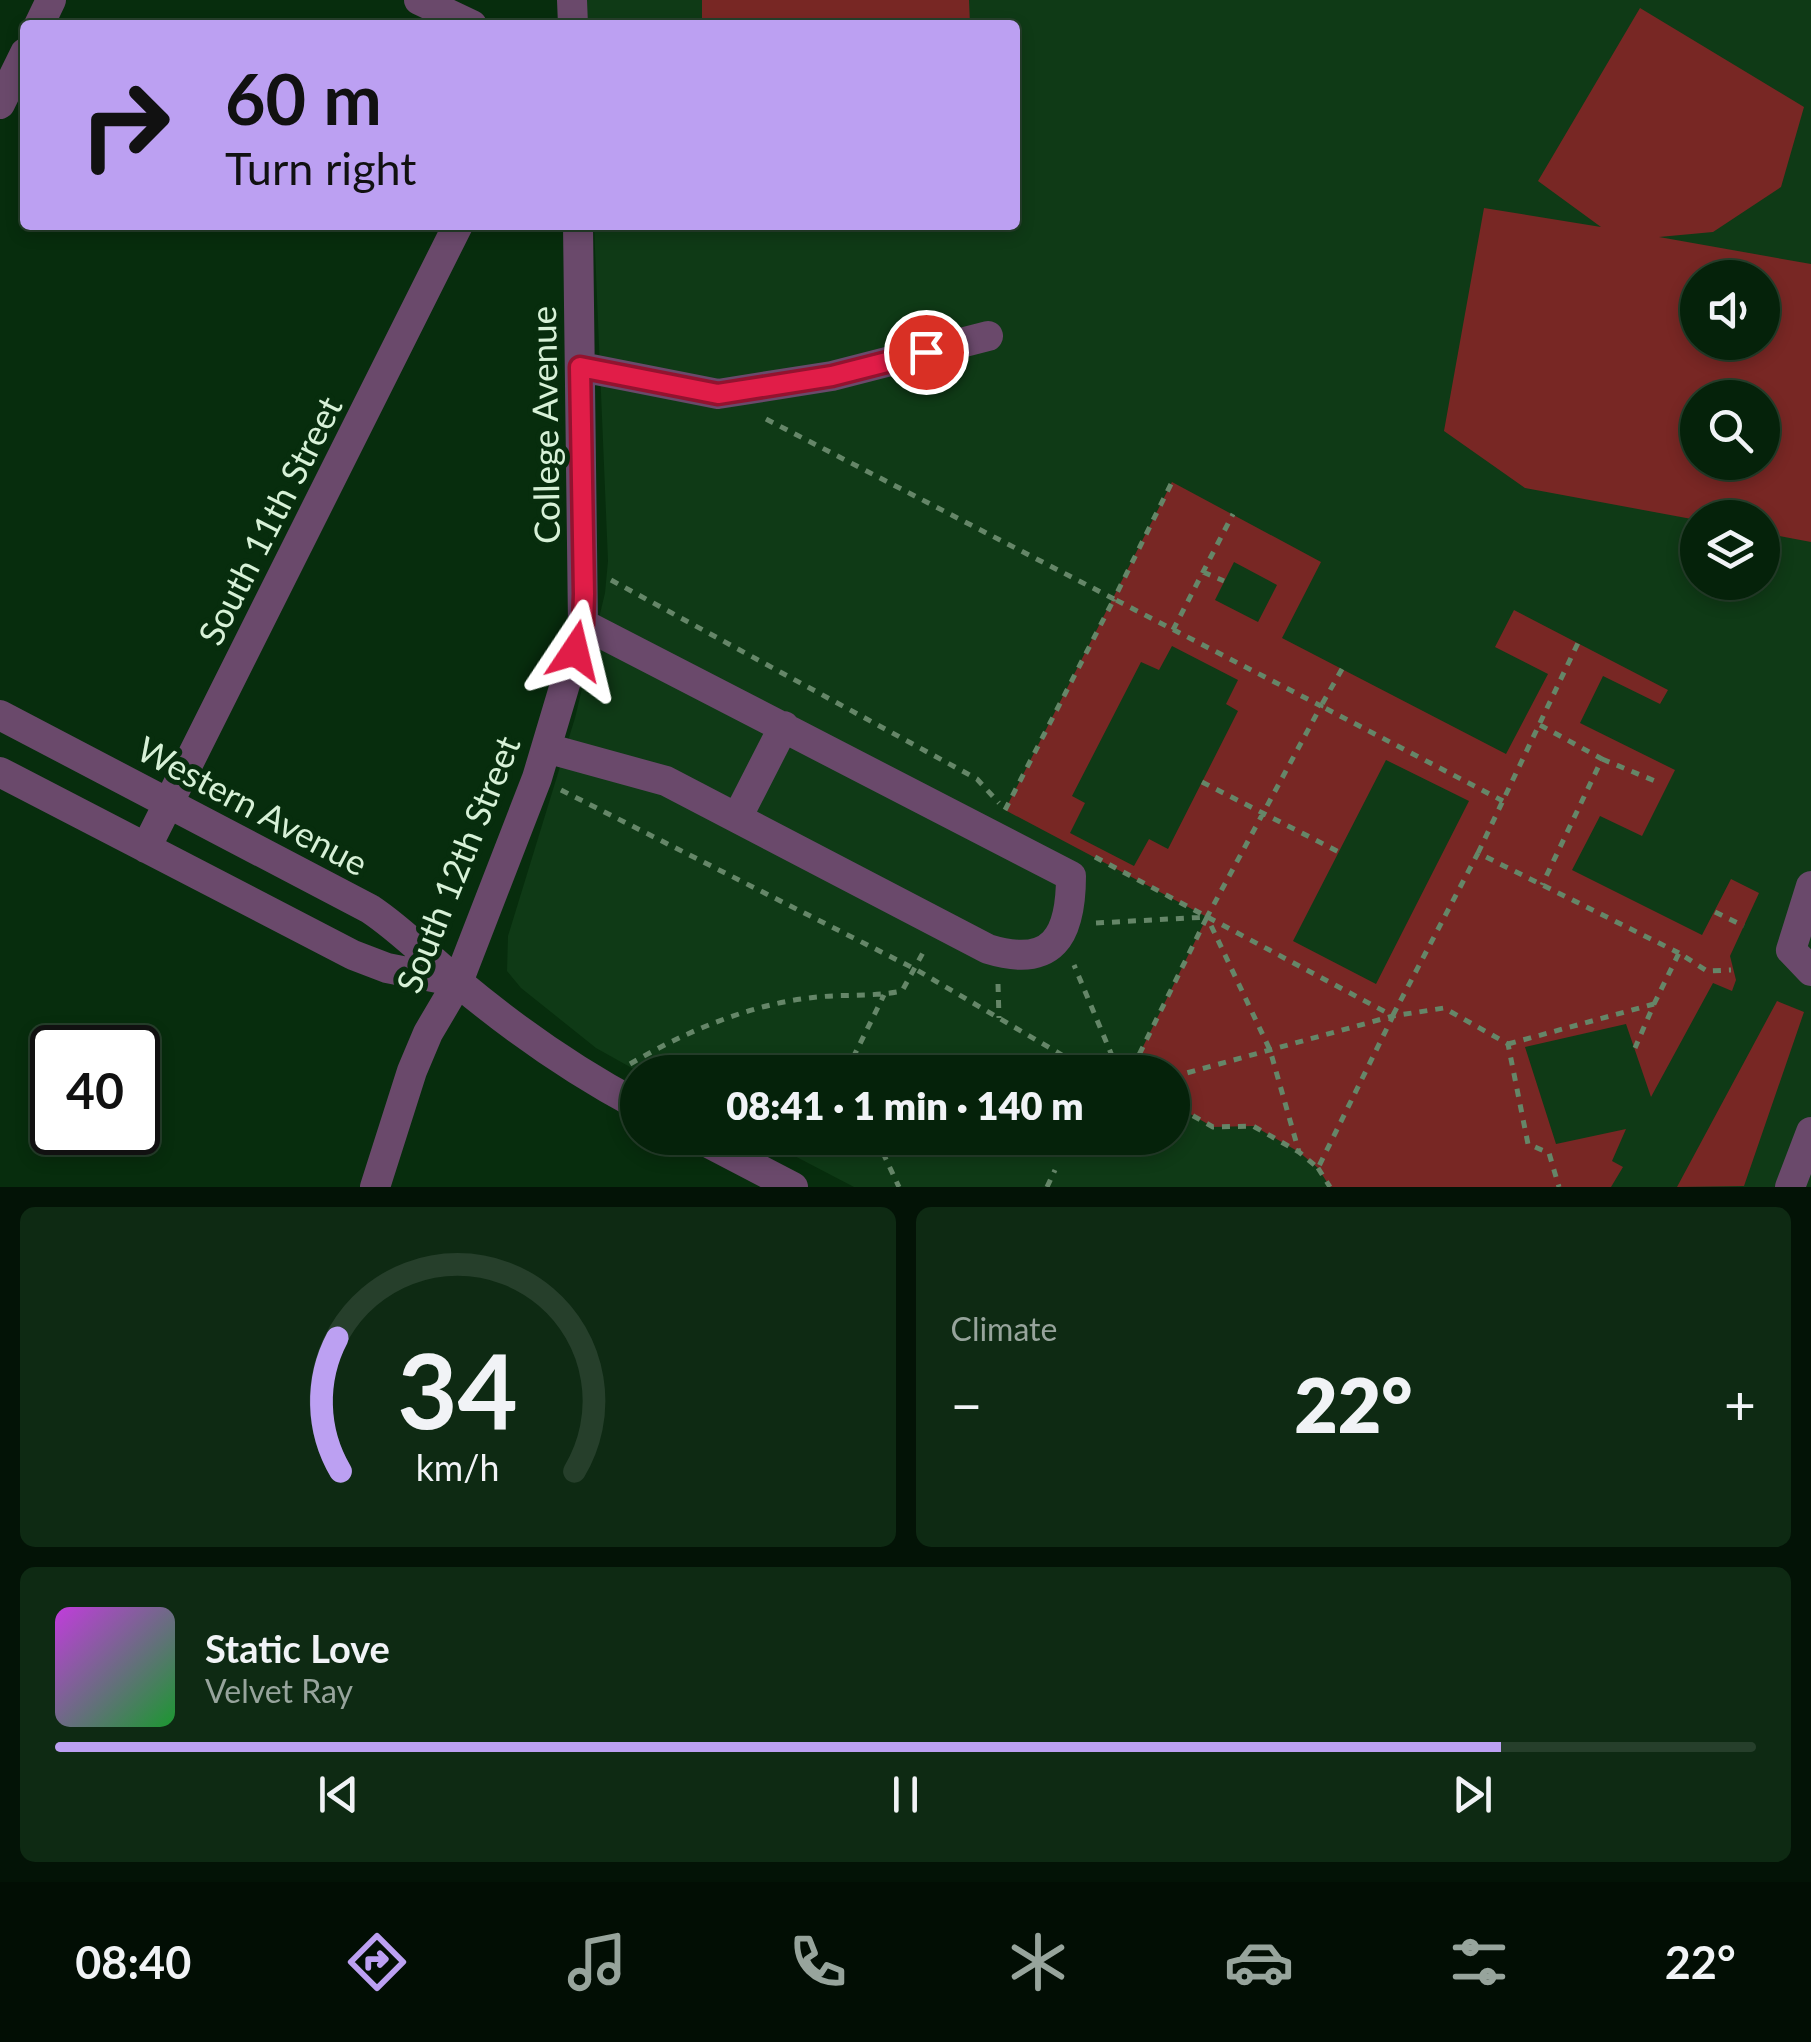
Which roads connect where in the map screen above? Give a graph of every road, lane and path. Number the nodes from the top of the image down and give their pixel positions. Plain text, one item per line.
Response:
1 (419, 0) edge
2 (461, 20) edge
3 (20, 64) edge
4 (0, 104) edge
5 (456, 230) edge
6 (578, 230) edge
7 (988, 336) dead end
8 (580, 367) junction
9 (718, 394) junction
10 (1172, 482) dead end
11 (1233, 514) dead end
12 (1203, 572) junction
13 (1224, 581) dead end
14 (1114, 599) junction
15 (583, 624) junction
16 (1172, 630) junction
17 (1578, 643) dead end
18 (1342, 669) dead end
19 (1321, 706) junction
20 (0, 715) edge
21 (1540, 725) junction
22 (784, 726) junction
23 (546, 748) junction
24 (1602, 758) junction
25 (0, 772) edge
26 (538, 778) junction
27 (1655, 781) dead end
28 (1202, 782) dead end
29 (1503, 801) junction
30 (169, 803) junction
31 (1005, 810) dead end
32 (1262, 815) junction
33 (737, 818) junction
34 (146, 848) junction
35 (1339, 852) dead end
36 (1478, 854) junction
37 (1542, 885) junction
38 (1811, 886) edge
39 (1715, 912) dead end
40 (1207, 917) junction
41 (937, 923) junction
42 (1744, 926) dead end
43 (1075, 929) junction
44 (1679, 953) junction
45 (916, 969) junction
46 (1731, 970) dead end
47 (1811, 971) edge
48 (458, 982) junction
49 (884, 995) junction
50 (1654, 1004) junction
51 (1393, 1016) junction
52 (1508, 1044) junction
53 (1635, 1048) dead end
54 (1270, 1050) junction
55 (854, 1055) edge
56 (1061, 1055) edge
57 (1113, 1055) edge
58 (1141, 1055) edge
59 (1190, 1071) edge
60 (598, 1084) junction
61 (620, 1096) edge
62 (1811, 1132) edge
63 (1299, 1152) dead end
64 (731, 1155) edge
65 (884, 1155) edge
66 (1318, 1168) dead end
67 (1055, 1170) dead end
68 (376, 1187) edge
69 (792, 1187) edge
70 (899, 1187) edge
71 (1047, 1187) edge
72 (1330, 1187) edge
73 (1558, 1187) edge
74 (1790, 1187) edge

1 - 2 street
3 - 4 street
5 - 30 street, South 11th Street
6 - 8 street, College Avenue
7 - 9 street
8 - 9 street
8 - 15 street, College Avenue
9 - 14 path
10 - 14 path
11 - 12 path
12 - 13 path
12 - 16 path
14 - 16 path
14 - 31 path
15 - 22 street
15 - 23 street, South 12th Street
16 - 19 path
17 - 21 path
18 - 19 path
19 - 29 path
19 - 32 path
20 - 30 street, Western Avenue
21 - 24 path
21 - 29 path
22 - 33 street
22 - 43 street
23 - 26 street, South 12th Street
23 - 33 street
24 - 27 path
24 - 37 path
25 - 34 street, Western Avenue
26 - 45 path
26 - 48 street, South 12th Street
28 - 32 path
29 - 36 path
30 - 34 street, South 11th Street
30 - 48 street, Western Avenue
32 - 35 path
32 - 40 path
33 - 41 street
34 - 48 street, Western Avenue
36 - 37 path
36 - 51 path
37 - 44 path
38 - 47 street
39 - 42 path
40 - 43 path
40 - 54 path
40 - 58 path
41 - 43 street
41 - 45 path
43 - 57 path
44 - 46 path
44 - 50 path
45 - 49 path
45 - 56 path
48 - 60 street, Western Avenue
48 - 68 street, South 12th Street
49 - 55 path
49 - 60 path
50 - 52 path
50 - 53 path
51 - 52 path
51 - 54 path
52 - 73 path
54 - 59 path
54 - 63 path
60 - 61 street, Western Avenue
62 - 74 street
64 - 69 street
65 - 70 path
66 - 72 path
67 - 71 path

